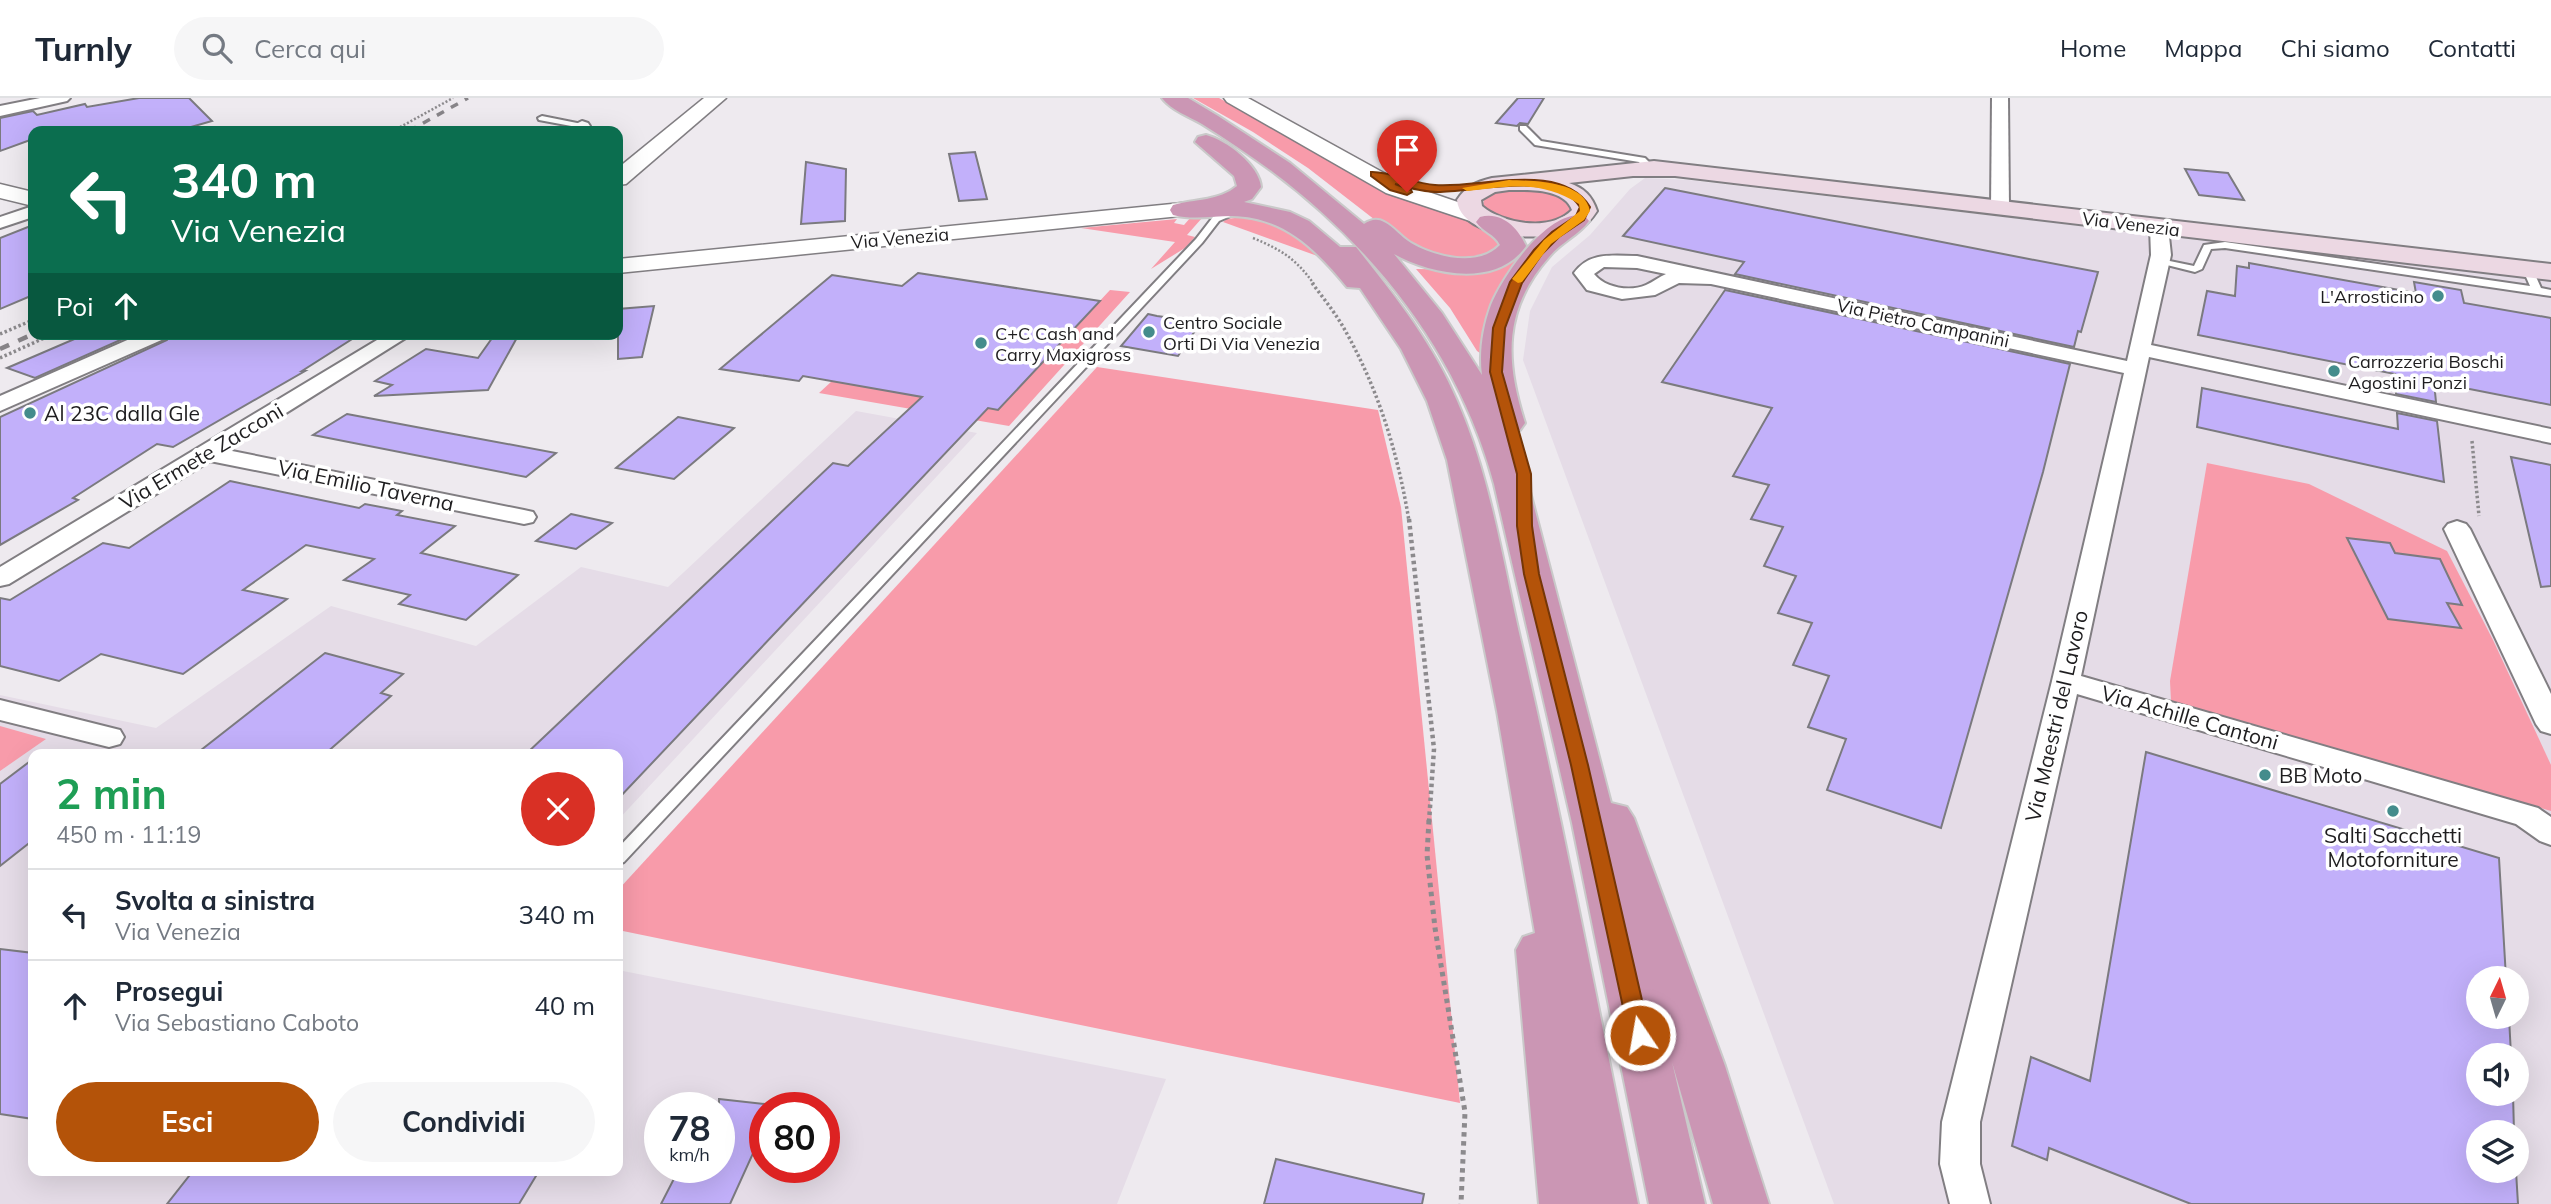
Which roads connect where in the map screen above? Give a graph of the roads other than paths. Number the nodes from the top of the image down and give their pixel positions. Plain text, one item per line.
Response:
1 (62, 98) edge
2 (716, 98) edge
3 (1234, 98) edge
4 (2000, 98) edge
5 (1162, 103) edge
6 (0, 111) edge
7 (542, 118) dead end
8 (567, 126) edge
9 (1523, 128) dead end
10 (1254, 146) junction
11 (1649, 170) junction
12 (1374, 174) junction
13 (623, 175) edge
14 (1504, 183) junction
15 (0, 191) edge
16 (28, 197) edge
17 (2000, 208) junction
18 (1182, 211) junction
19 (1253, 211) junction
20 (28, 213) edge
21 (1581, 214) junction
22 (1486, 220) junction
23 (1214, 222) junction
24 (0, 223) edge
25 (2159, 227) junction
26 (2160, 262) junction
27 (623, 266) edge
28 (2539, 277) edge
29 (1710, 278) junction
30 (2551, 293) edge
31 (1410, 338) junction
32 (145, 340) edge
33 (392, 340) edge
34 (2138, 359) junction
35 (0, 404) edge
36 (2551, 436) edge
37 (207, 453) junction
38 (524, 517) dead end
39 (2457, 529) road end
40 (1526, 545) junction
41 (0, 578) edge
42 (1552, 648) junction
43 (2066, 681) junction
44 (0, 709) edge
45 (1517, 711) junction
46 (2551, 724) edge
47 (109, 737) dead end
48 (2551, 833) edge
49 (623, 853) edge
50 (1567, 1204) edge
51 (1610, 1204) edge
52 (1677, 1204) edge
53 (1741, 1204) edge
54 (1970, 1204) edge

1 - 6 street
2 - 13 street
3 - 12 street
4 - 17 street
5 - 10 highway
5 - 18 highway
5 - 31 highway
7 - 8 lane
9 - 11 lane
10 - 22 highway
10 - 40 highway
11 - 14 main road, Via Venezia
11 - 17 main road, Via Venezia
11 - 21 main road, Via Venezia
12 - 14 street
12 - 22 street
14 - 21 main road
14 - 22 main road, Via Venezia
15 - 16 street
17 - 25 main road, Via Venezia
18 - 19 highway
18 - 23 lane
18 - 27 street, Via Venezia
19 - 23 lane
19 - 31 highway
20 - 24 street
21 - 22 main road
21 - 40 highway
23 - 49 lane
25 - 26 street, Via Maestri del Lavoro
25 - 28 main road, Via Venezia
26 - 28 lane
26 - 34 street, Via Maestri del Lavoro
28 - 30 lane
29 - 29 street, Via Pietro Campanini
29 - 34 street, Via Pietro Campanini
31 - 45 highway
32 - 35 street
33 - 37 street, Via Ermete Zacconi
34 - 36 street, Via Pietro Campanini
34 - 43 street, Via Maestri del Lavoro
37 - 38 street, Via Emilio Taverna
37 - 41 street, Via Ermete Zacconi
39 - 46 street
40 - 42 highway
42 - 52 highway
42 - 53 highway
43 - 48 street, Via Achille Cantoni
43 - 54 street, Via Maestri del Lavoro
44 - 47 street
45 - 50 highway
45 - 51 highway

